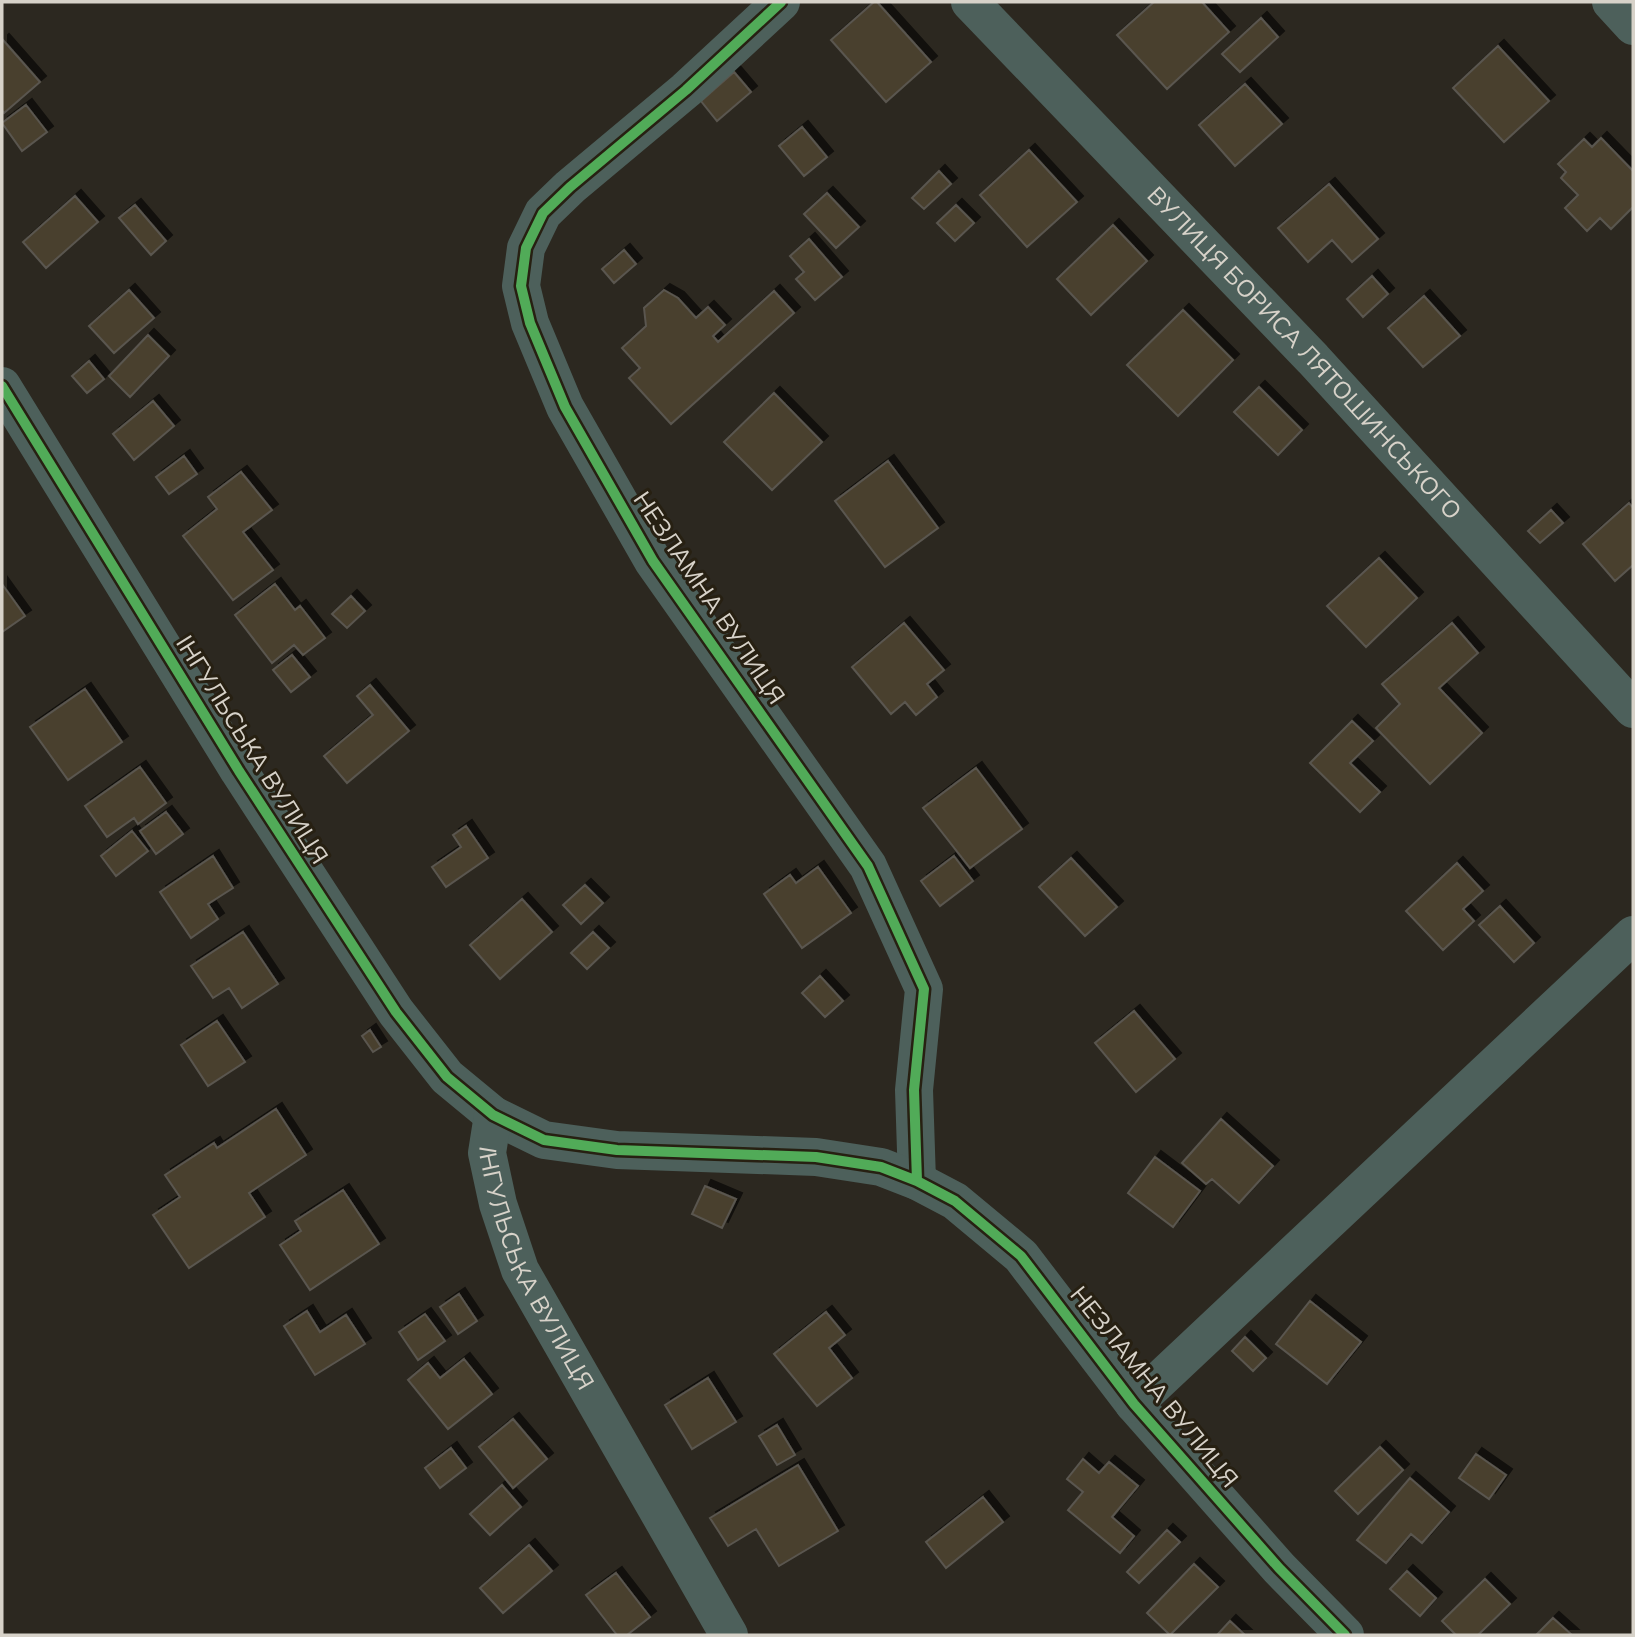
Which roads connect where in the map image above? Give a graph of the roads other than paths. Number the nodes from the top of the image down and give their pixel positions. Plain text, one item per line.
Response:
1 (781, 2) edge
2 (970, 2) edge
3 (1611, 2) edge
4 (1633, 26) edge
5 (2, 386) edge
6 (1633, 709) edge
7 (1633, 935) edge
8 (493, 1115) junction
9 (917, 1181) junction
10 (1134, 1404) junction
11 (729, 1635) edge
12 (1345, 1635) edge

1 - 9 street, НЕЗЛАМНА ВУЛИЦЯ
2 - 6 street, ВУЛИЦЯ БОРИСА ЛЯТОШИНСЬКОГО
3 - 4 street
5 - 8 street, ІНГУЛЬСЬКА ВУЛИЦЯ
7 - 10 street
8 - 9 street, НЕЗЛАМНА ВУЛИЦЯ
8 - 11 street, ІНГУЛЬСЬКА ВУЛИЦЯ
9 - 10 street, НЕЗЛАМНА ВУЛИЦЯ
10 - 12 street, НЕЗЛАМНА ВУЛИЦЯ

